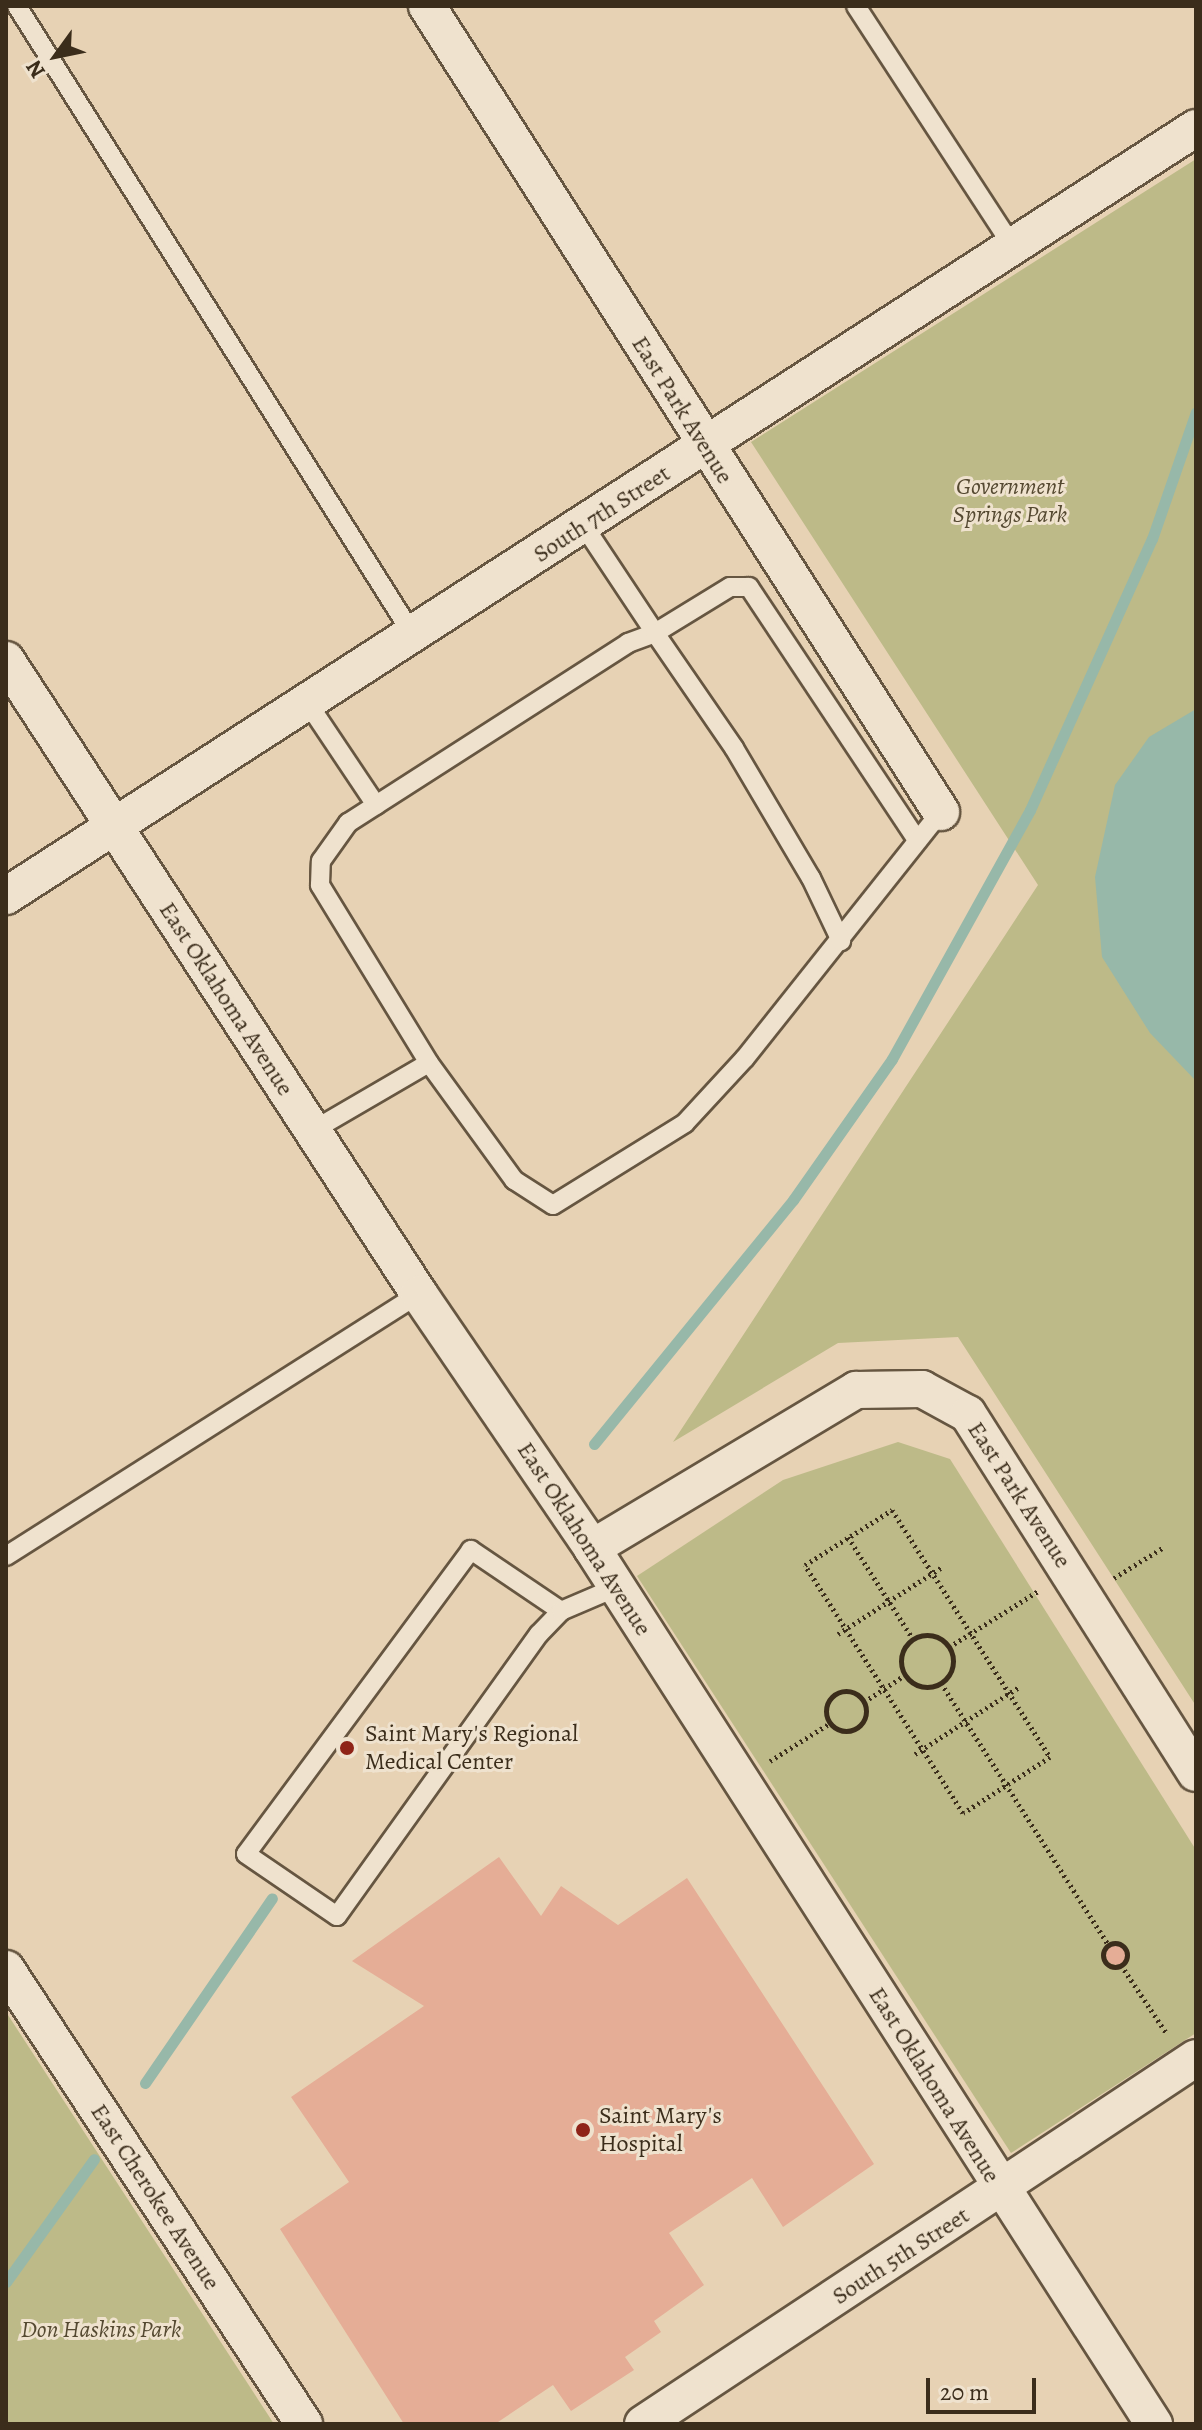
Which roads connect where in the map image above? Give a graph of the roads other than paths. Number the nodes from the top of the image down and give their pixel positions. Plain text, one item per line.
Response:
1 (17, 6) edge
2 (427, 6) edge
3 (856, 6) edge
4 (1196, 128) edge
5 (1013, 247) junction
6 (705, 447) junction
7 (584, 526) junction
8 (655, 633) junction
9 (413, 635) junction
10 (6, 660) edge
11 (307, 702) junction
12 (376, 805) junction
13 (941, 812) joint
14 (114, 825) junction
15 (917, 840) junction
16 (6, 896) edge
17 (841, 941) junction
18 (429, 1063) junction
19 (312, 1131) junction
20 (419, 1294) junction
21 (592, 1548) junction
22 (6, 1556) edge
23 (617, 1587) junction
24 (561, 1611) junction
25 (1196, 1773) edge
26 (6, 1969) edge
27 (1185, 2051) edge
28 (1001, 2191) junction
29 (304, 2424) edge
30 (643, 2424) edge
31 (1154, 2424) edge

1 - 9 lane
2 - 6 street, East Park Avenue
3 - 5 lane
4 - 5 street, South 7th Street
5 - 6 street, South 7th Street
6 - 7 street, South 7th Street
6 - 13 street, East Park Avenue
7 - 8 lane
7 - 9 street, South 7th Street
8 - 12 lane
8 - 15 lane
8 - 17 lane
9 - 11 street, South 7th Street
10 - 14 street, East Oklahoma Avenue
11 - 12 lane
11 - 14 street, South 7th Street
12 - 18 lane
13 - 15 lane
14 - 16 street, South 7th Street
14 - 19 street, East Oklahoma Avenue
15 - 17 lane
17 - 18 lane
18 - 19 lane
19 - 20 street, East Oklahoma Avenue
20 - 21 street, East Oklahoma Avenue
20 - 22 lane
21 - 23 street, East Oklahoma Avenue
21 - 25 street, East Park Avenue
23 - 24 lane
23 - 28 street, East Oklahoma Avenue
24 - 24 lane
26 - 29 street, East Cherokee Avenue
27 - 28 street, South 5th Street
28 - 30 street, South 5th Street
28 - 31 street, East Oklahoma Avenue

